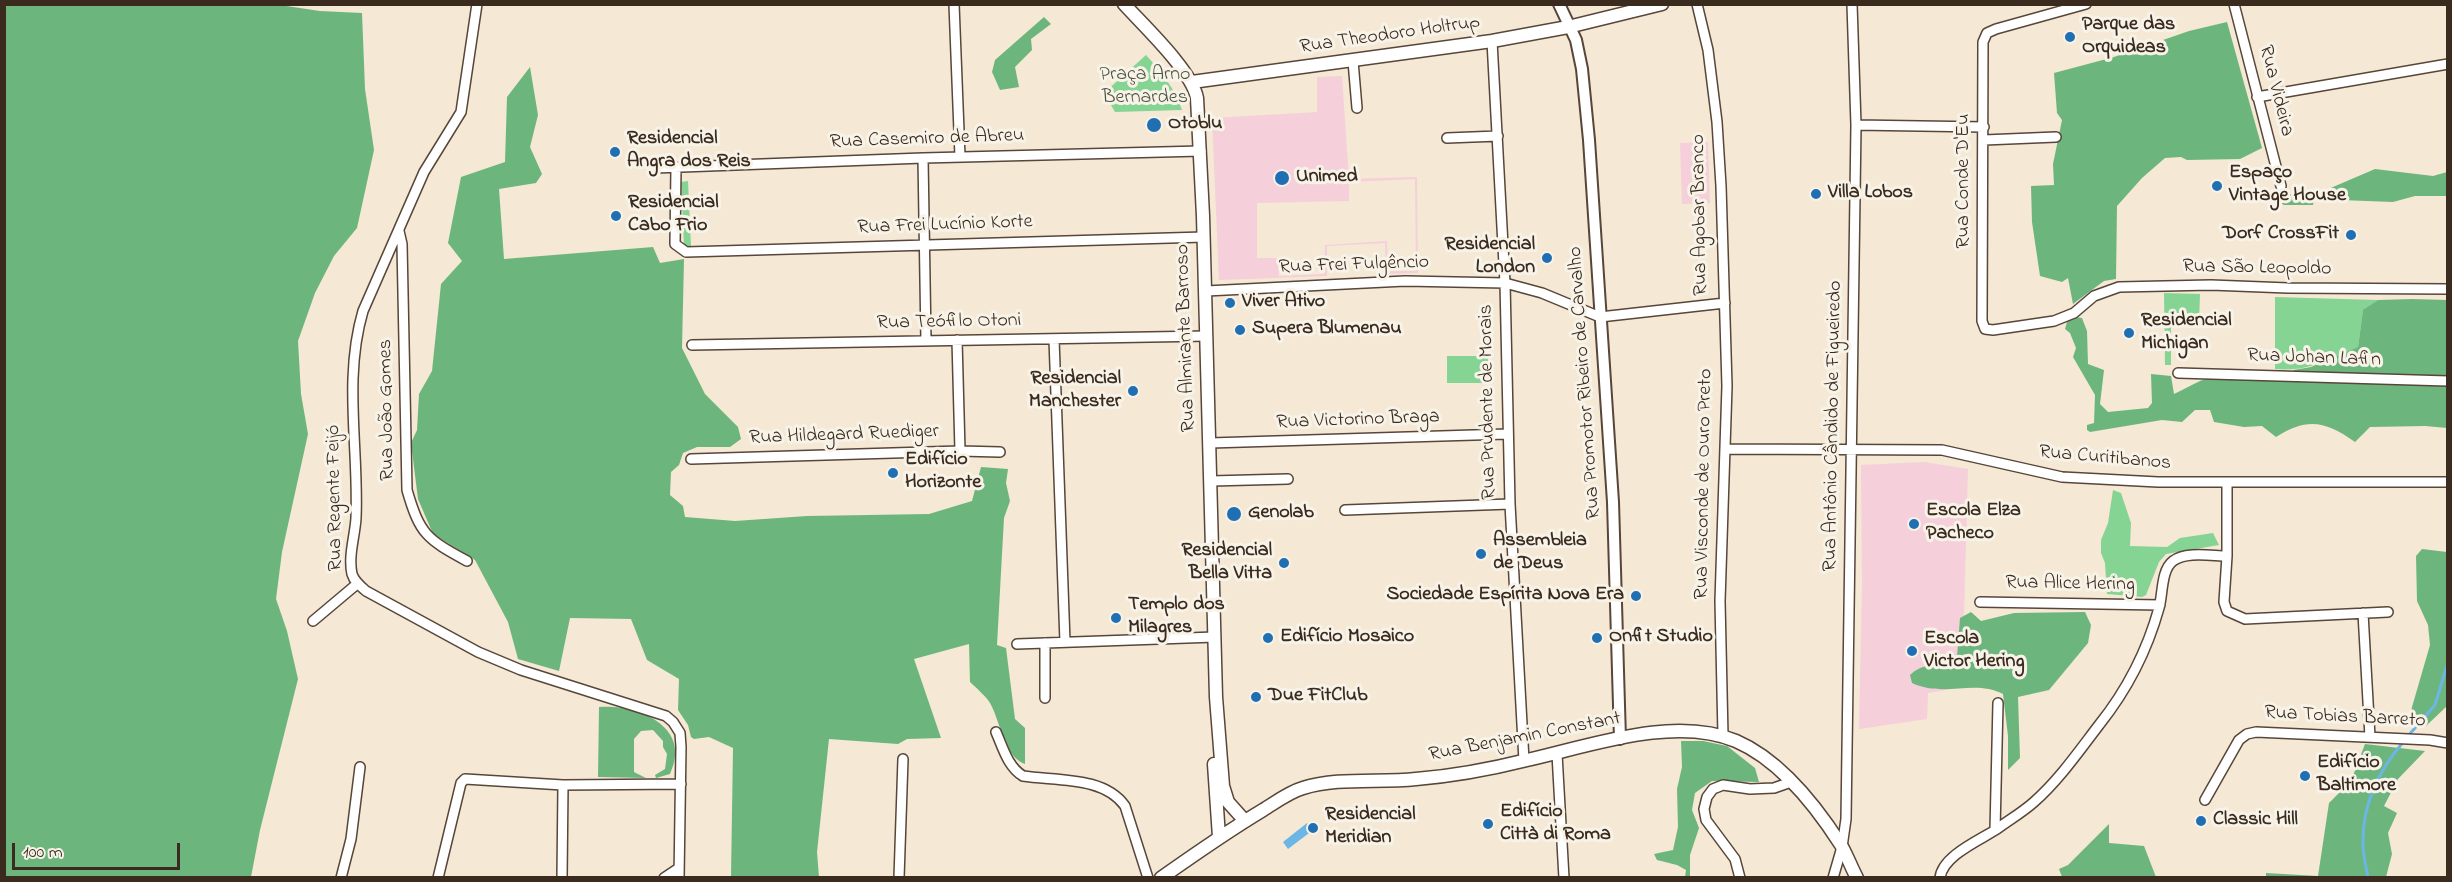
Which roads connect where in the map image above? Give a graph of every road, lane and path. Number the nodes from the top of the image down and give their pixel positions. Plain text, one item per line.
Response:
1 (477, 4) edge
2 (954, 4) edge
3 (1124, 4) edge
4 (1559, 4) edge
5 (1662, 4) edge
6 (1697, 4) edge
7 (1852, 4) edge
8 (2086, 4) edge
9 (2234, 4) edge
10 (1568, 27) junction
11 (1492, 41) junction
12 (1353, 61) junction
13 (2448, 63) edge
14 (1192, 82) junction
15 (2257, 97) junction
16 (1357, 108) dead end
17 (1856, 125) junction
18 (1984, 126) junction
19 (1498, 136) junction
20 (2056, 137) dead end
21 (1447, 138) dead end
22 (1984, 140) junction
23 (1201, 151) junction
24 (960, 157) junction
25 (923, 158) junction
26 (676, 167) junction
27 (655, 168) dead end
28 (2281, 186) dead end
29 (399, 231) junction
30 (1204, 237) junction
31 (924, 244) junction
32 (1504, 283) junction
33 (2448, 289) edge
34 (1206, 291) junction
35 (1725, 303) junction
36 (1600, 317) junction
37 (1985, 329) joint
38 (1207, 336) junction
39 (1054, 339) junction
40 (957, 340) junction
41 (926, 341) junction
42 (692, 345) dead end
43 (2178, 373) dead end
44 (2448, 381) edge
45 (1507, 434) junction
46 (1210, 443) junction
47 (1725, 449) junction
48 (1852, 450) junction
49 (960, 451) junction
50 (1000, 452) dead end
51 (691, 459) dead end
52 (1288, 479) dead end
53 (1211, 481) junction
54 (2448, 482) edge
55 (2226, 484) junction
56 (1510, 504) junction
57 (1345, 510) dead end
58 (2227, 556) junction
59 (467, 561) dead end
60 (357, 584) junction
61 (1980, 602) dead end
62 (2160, 605) junction
63 (2388, 612) dead end
64 (2363, 613) junction
65 (312, 621) dead end
66 (1215, 637) junction
67 (1065, 642) junction
68 (1045, 643) junction
69 (1017, 644) dead end
70 (1216, 697) junction
71 (1045, 698) dead end
72 (1998, 703) dead end
73 (996, 732) dead end
74 (1723, 736) junction
75 (2370, 737) junction
76 (1620, 739) junction
77 (2448, 743) edge
78 (1557, 754) junction
79 (903, 759) dead end
80 (1524, 761) junction
81 (360, 766) dead end
82 (1791, 782) junction
83 (681, 784) junction
84 (563, 785) junction
85 (2205, 800) dead end
86 (1245, 821) junction
87 (1995, 830) junction
88 (1219, 837) junction
89 (1842, 847) junction
90 (679, 872) edge
91 (341, 878) edge
92 (438, 878) edge
93 (562, 878) edge
94 (664, 878) edge
95 (899, 878) edge
96 (1148, 878) edge
97 (1161, 878) edge
98 (1564, 878) edge
99 (1740, 878) edge
100 (1833, 878) edge
101 (1857, 878) edge
102 (1940, 878) edge

1 - 29 street, Rua Regente Feijó
2 - 24 street
3 - 14 main road, Rua Almirante Barroso
4 - 10 street, Rua Promotor Ribeiro de Carvalho
5 - 10 main road, Rua Theodoro Holtrup
6 - 35 street, Rua Agobar Branco
7 - 17 street, Rua Antônio Cândido de Figueiredo
8 - 18 street, Rua Conde D'Eu
9 - 15 street, Rua Videira
10 - 11 main road, Rua Theodoro Holtrup
10 - 36 street, Rua Promotor Ribeiro de Carvalho
11 - 12 main road, Rua Theodoro Holtrup
11 - 19 street, Rua Prudente de Morais
12 - 14 main road, Rua Theodoro Holtrup
12 - 16 street
13 - 15 street
14 - 23 main road, Rua Almirante Barroso
15 - 28 street, Rua Videira
17 - 18 street
17 - 48 street, Rua Antônio Cândido de Figueiredo
18 - 22 street, Rua Conde D'Eu
19 - 21 street
19 - 32 street, Rua Prudente de Morais
20 - 22 street
22 - 37 street, Rua Conde D'Eu
23 - 24 street, Rua Casemiro de Abreu
23 - 30 main road, Rua Almirante Barroso
24 - 25 street, Rua Casemiro de Abreu
25 - 26 street, Rua Casemiro de Abreu
25 - 31 street
26 - 27 street, Rua Casemiro de Abreu
26 - 31 street, Rua Frei Lucínio Korte
29 - 59 street, Rua João Gomes
29 - 60 street, Rua Regente Feijó
30 - 31 street, Rua Frei Lucínio Korte
30 - 34 main road, Rua Almirante Barroso
31 - 41 street
32 - 34 street, Rua Frei Fulgêncio
32 - 36 street, Rua Frei Fulgêncio
32 - 45 street, Rua Prudente de Morais
33 - 37 street, Rua São Leopoldo
34 - 38 main road, Rua Almirante Barroso
35 - 36 street, Rua Agobar Branco
35 - 47 street, Rua Visconde de Ouro Preto
36 - 76 street, Rua Promotor Ribeiro de Carvalho
38 - 39 street, Rua Teófilo Otoni
38 - 46 main road, Rua Almirante Barroso
39 - 40 street, Rua Teófilo Otoni
39 - 67 street
40 - 41 street, Rua Teófilo Otoni
40 - 49 street, Rua Hildegard Ruediger
41 - 42 street, Rua Teófilo Otoni
43 - 44 street, Rua Johan Lafin
45 - 46 street, Rua Victorino Braga
45 - 56 street, Rua Prudente de Morais
46 - 53 main road, Rua Almirante Barroso
47 - 48 street, Rua Curitibanos
47 - 74 street, Rua Visconde de Ouro Preto
48 - 55 street, Rua Curitibanos
48 - 89 street, Rua Antônio Cândido de Figueiredo
49 - 50 street
49 - 51 street, Rua Hildegard Ruediger
52 - 53 street
53 - 66 main road, Rua Almirante Barroso
54 - 55 street, Rua Curitibanos
55 - 58 street
56 - 57 street
56 - 80 street, Rua Prudente de Morais
58 - 62 street
58 - 64 street
60 - 65 street
60 - 83 street, Rua Regente Feijó
61 - 62 street, Rua Alice Hering
62 - 87 street
63 - 64 street
64 - 75 street
66 - 67 street
66 - 70 main road, Rua Almirante Barroso
67 - 68 street
68 - 69 street
68 - 71 street
70 - 86 main road, Rua Almirante Barroso
70 - 88 main road, Rua Almirante Barroso
72 - 87 street
73 - 96 street
74 - 76 main road, Rua Benjamin Constant
74 - 82 main road, Rua Benjamin Constant
75 - 77 street, Rua Tobias Barreto
75 - 85 street, Rua Tobias Barreto
76 - 78 main road, Rua Benjamin Constant
78 - 80 main road, Rua Benjamin Constant
78 - 98 street
79 - 95 street
80 - 86 main road, Rua Benjamin Constant
81 - 91 street
82 - 89 main road, Rua Benjamin Constant
82 - 99 street
83 - 84 street
83 - 90 street, Rua Regente Feijó
84 - 92 street
84 - 93 street
86 - 88 main road, Rua Benjamin Constant
87 - 102 street
88 - 97 main road, Rua Benjamin Constant
89 - 100 street, Rua Antônio Cândido de Figueiredo
89 - 101 main road, Rua Benjamin Constant
90 - 94 street

